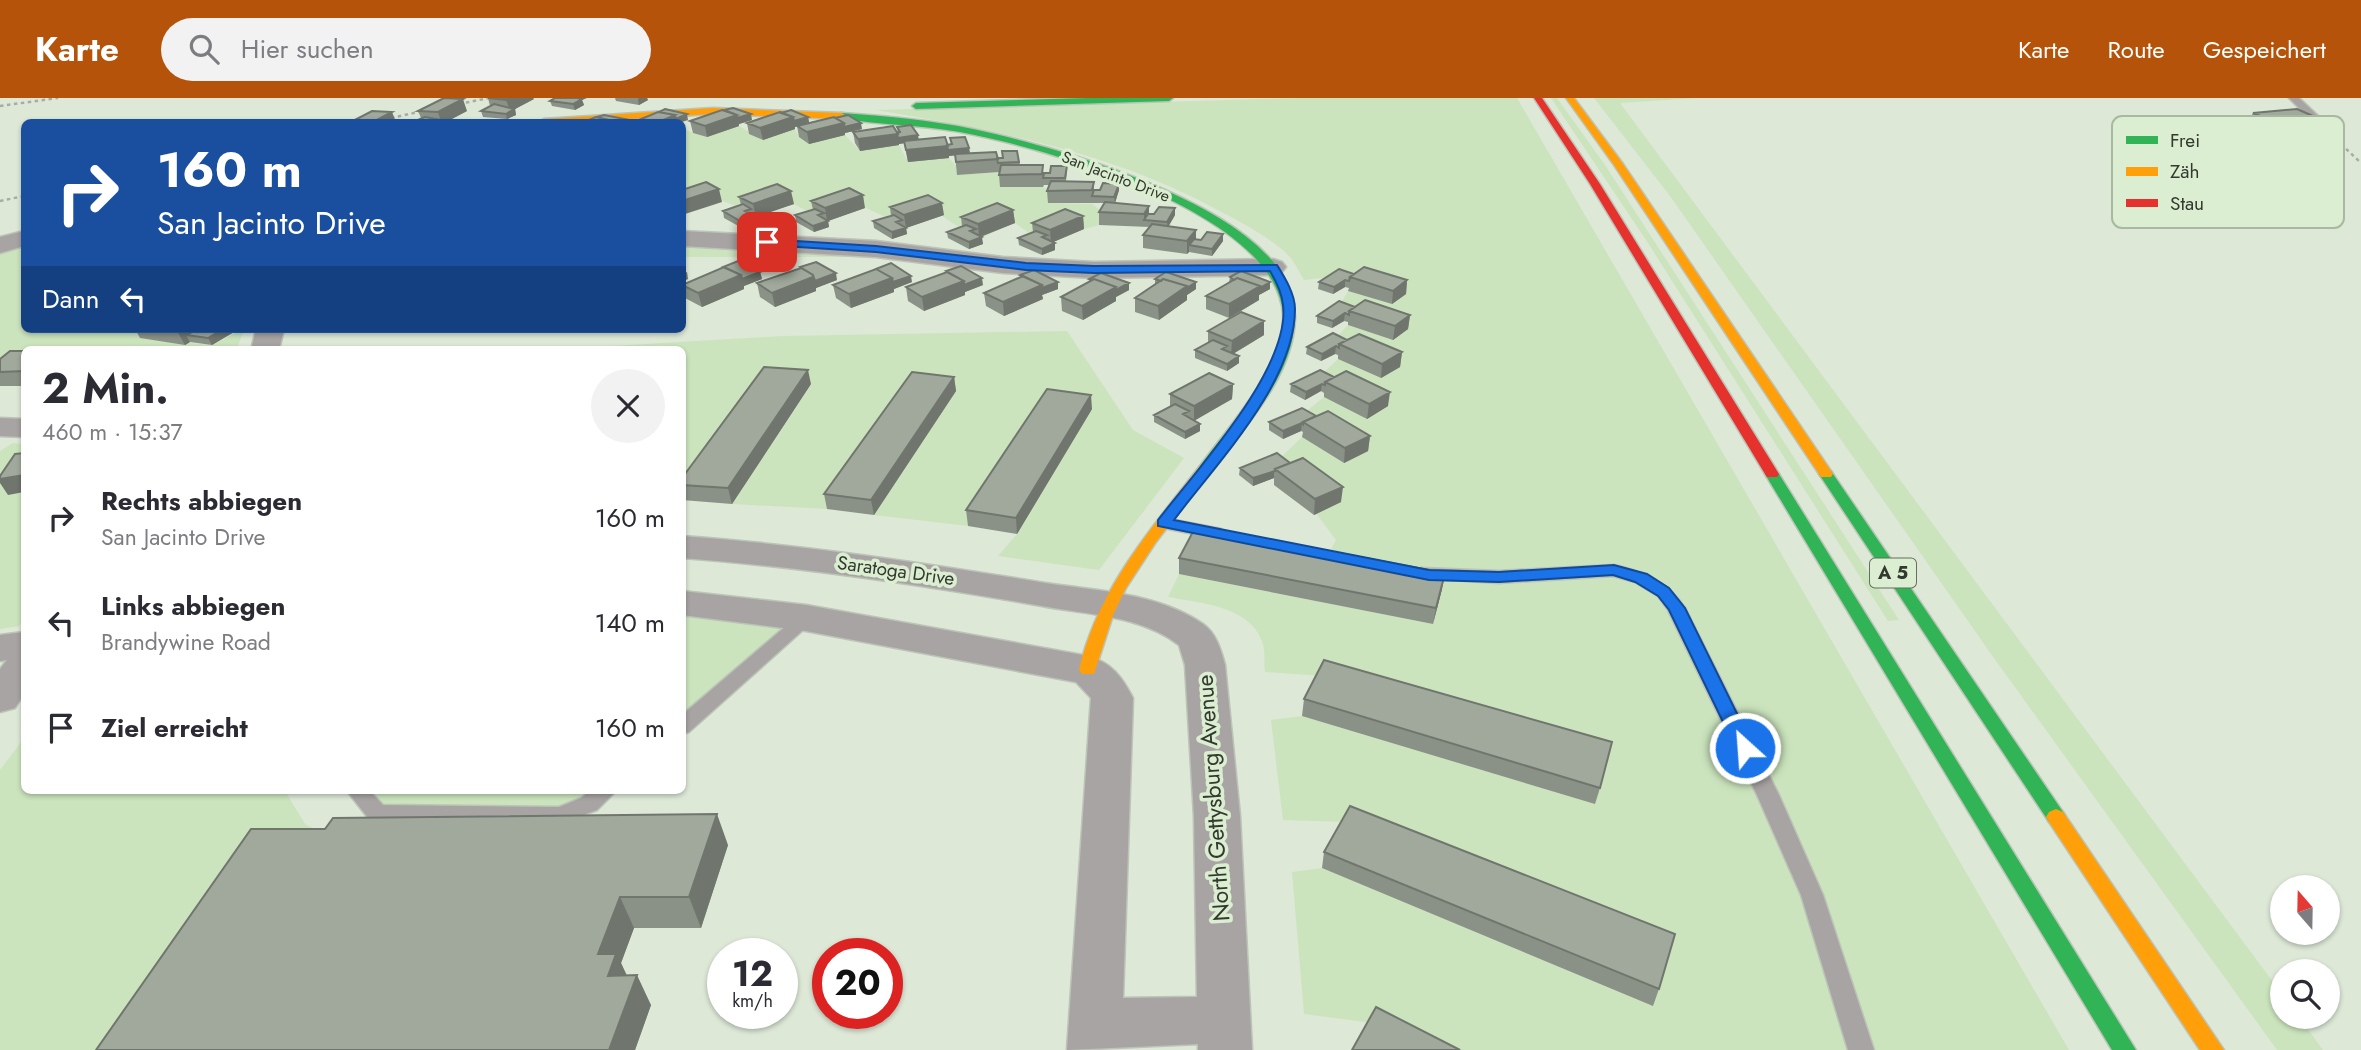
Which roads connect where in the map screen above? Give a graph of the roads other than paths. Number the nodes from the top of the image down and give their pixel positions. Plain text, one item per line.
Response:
1 (800, 98) edge
2 (1169, 98) edge
3 (1538, 98) edge
4 (1570, 98) edge
5 (2294, 98) edge
6 (2313, 116) edge
7 (571, 119) edge
8 (686, 238) edge
9 (21, 239) edge
10 (0, 245) edge
11 (934, 258) junction
12 (686, 262) edge
13 (1273, 267) junction
14 (0, 427) edge
15 (21, 428) edge
16 (1164, 523) junction
17 (1230, 536) edge
18 (686, 547) edge
19 (1402, 570) edge
20 (686, 603) edge
21 (1107, 606) junction
22 (806, 618) junction
23 (21, 645) edge
24 (0, 648) edge
25 (21, 670) edge
26 (1088, 670) junction
27 (0, 698) edge
28 (686, 723) edge
29 (361, 794) edge
30 (601, 794) edge
31 (1225, 1035) edge
32 (1095, 1036) edge
33 (1861, 1050) edge
34 (2125, 1050) edge
35 (2213, 1050) edge

1 - 2 main road
3 - 34 main road, A 5
4 - 35 main road, A 5
5 - 6 lane
7 - 13 main road, San Jacinto Drive
8 - 11 street
9 - 10 street
11 - 12 street
11 - 13 street
13 - 16 main road, San Jacinto Drive
14 - 15 street
16 - 17 lane
16 - 21 main road, San Jacinto Drive
18 - 21 street, Saratoga Drive
19 - 33 lane
20 - 22 street
21 - 26 main road
21 - 31 street, North Gettysburg Avenue
22 - 26 street
22 - 28 lane
23 - 24 street
25 - 27 street
26 - 32 street
29 - 30 lane
31 - 32 street

